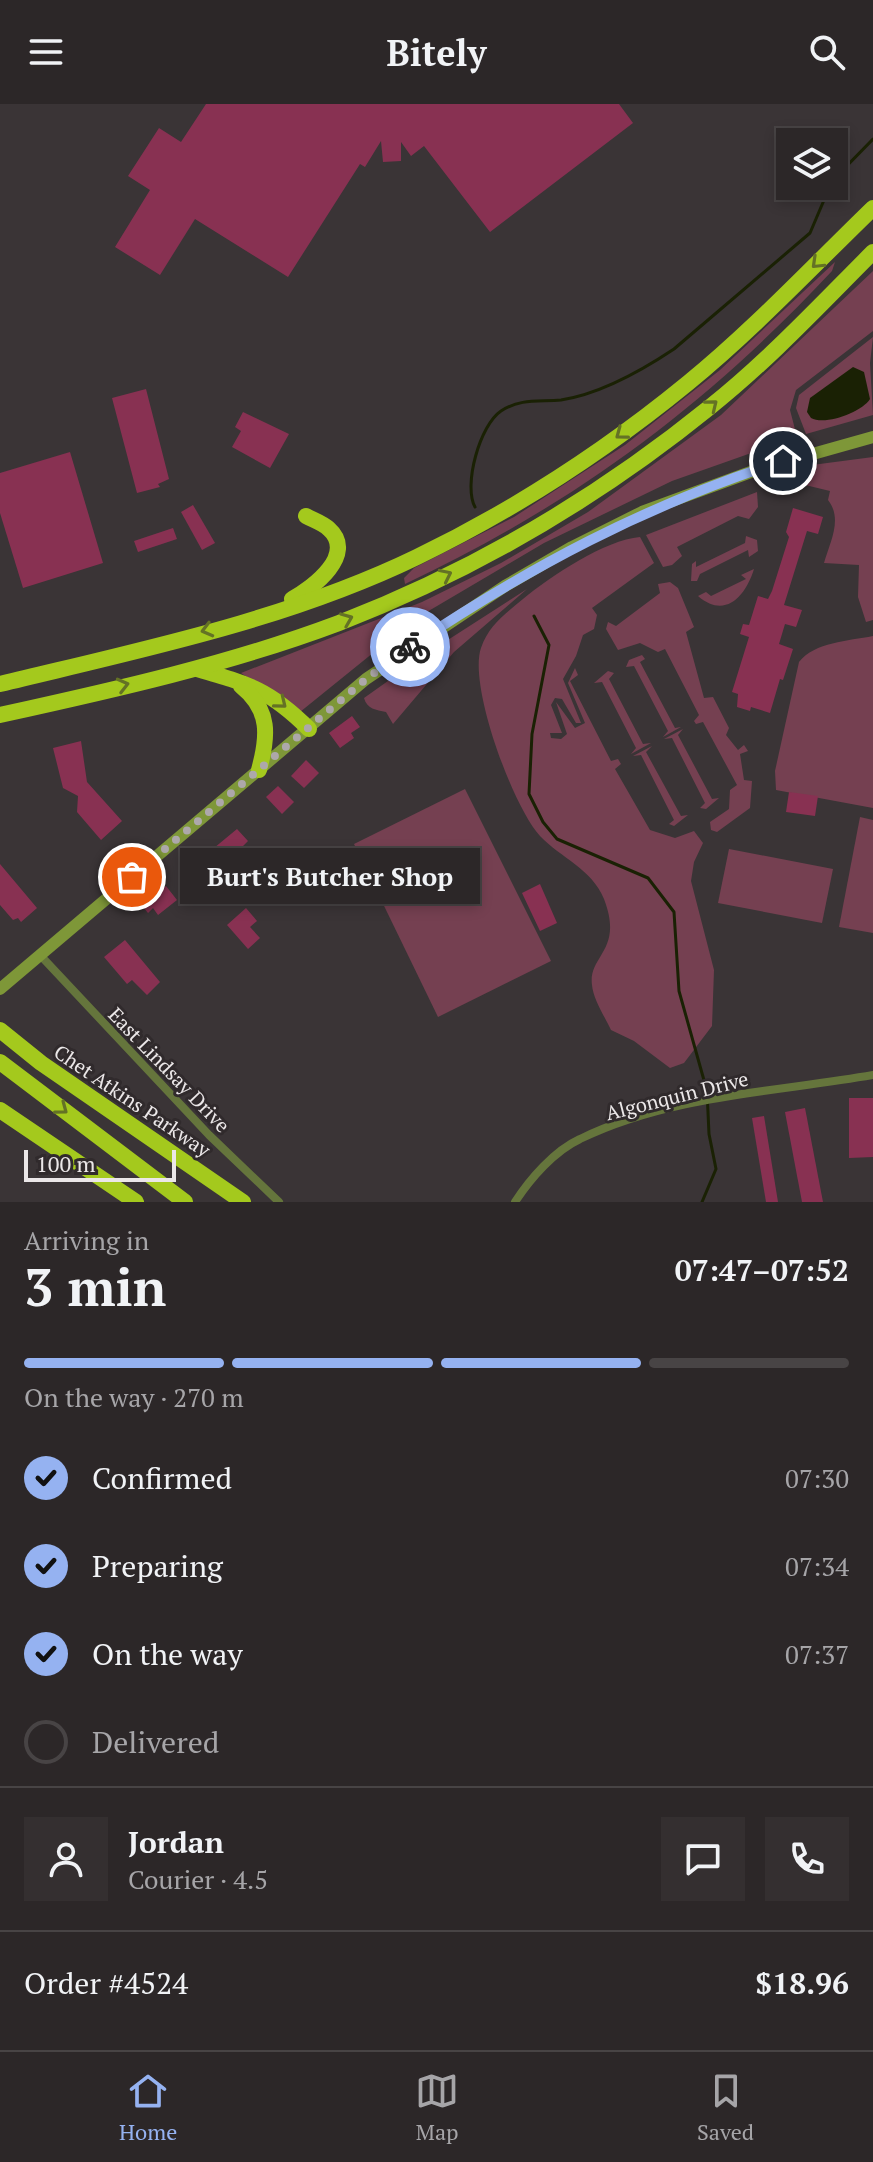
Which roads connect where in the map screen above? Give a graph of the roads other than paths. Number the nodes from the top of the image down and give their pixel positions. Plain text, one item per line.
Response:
1 (873, 208) edge
2 (873, 252) edge
3 (873, 437) edge
4 (306, 516) dead end
5 (260, 616) junction
6 (195, 668) junction
7 (234, 680) junction
8 (0, 684) edge
9 (0, 715) edge
10 (309, 729) junction
11 (259, 770) junction
12 (40, 955) junction
13 (0, 989) edge
14 (0, 1016) edge
15 (0, 1030) edge
16 (0, 1062) edge
17 (41, 1063) junction
18 (873, 1075) edge
19 (0, 1110) edge
20 (136, 1202) edge
21 (185, 1202) edge
22 (243, 1202) edge
23 (279, 1202) edge
24 (515, 1202) edge

1 -> 5 highway
6 -> 2 highway
3 - 10 main road
4 - 5 highway
5 -> 8 highway
6 - 7 highway
9 -> 6 highway
7 -> 10 highway
7 - 11 highway
10 - 11 main road
11 - 12 main road
12 - 13 main road
12 - 23 street, East Lindsay Drive
14 - 17 highway
15 - 17 highway, Chet Atkins Parkway
16 -> 21 highway
17 - 22 highway, Chet Atkins Parkway
18 - 24 street, Algonquin Drive
19 - 20 highway

